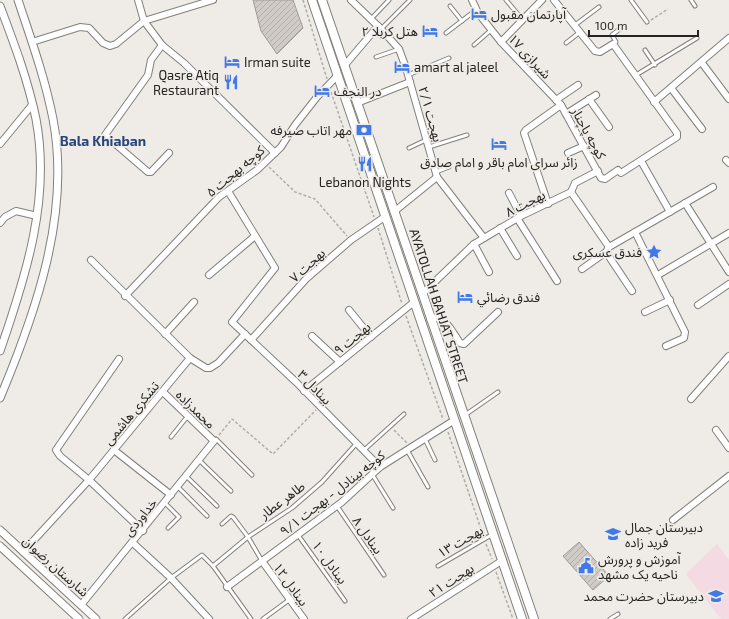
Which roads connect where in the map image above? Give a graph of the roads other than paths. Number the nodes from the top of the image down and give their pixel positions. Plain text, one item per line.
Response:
1 (18, 0) edge
2 (138, 0) edge
3 (213, 0) edge
4 (312, 0) edge
5 (322, 0) edge
6 (351, 0) edge
7 (389, 0) edge
8 (410, 0) edge
9 (472, 0) edge
10 (506, 0) edge
11 (542, 0) edge
12 (554, 0) edge
13 (631, 0) edge
14 (690, 0) edge
15 (0, 6) edge
16 (450, 6) dead end
17 (696, 6) dead end
18 (599, 7) dead end
19 (476, 10) junction
20 (371, 19) junction
21 (522, 19) junction
22 (144, 20) junction
23 (462, 21) junction
24 (648, 22) road end
25 (574, 26) junction
26 (380, 27) junction
27 (621, 28) dead end
28 (491, 30) junction
29 (580, 32) junction
30 (446, 33) dead end
31 (697, 38) dead end
32 (729, 40) edge
33 (32, 42) junction
34 (501, 42) junction
35 (566, 43) dead end
36 (612, 44) junction
37 (162, 45) junction
38 (474, 45) dead end
39 (399, 49) junction
40 (645, 50) dead end
41 (376, 57) dead end
42 (449, 58) dead end
43 (702, 63) junction
44 (655, 65) junction
45 (344, 66) junction
46 (408, 75) junction
47 (636, 75) junction
48 (337, 76) junction
49 (410, 82) junction
50 (578, 85) dead end
51 (672, 88) junction
52 (596, 95) dead end
53 (589, 99) junction
54 (729, 99) edge
55 (556, 100) junction
56 (654, 102) junction
57 (357, 103) junction
58 (32, 105) junction
59 (561, 105) junction
60 (566, 114) junction
61 (609, 127) dead end
62 (702, 129) dead end
63 (467, 135) dead end
64 (426, 140) junction
65 (0, 144) edge
66 (584, 146) junction
67 (429, 147) junction
68 (409, 148) dead end
69 (169, 153) dead end
70 (275, 153) junction
71 (568, 153) dead end
72 (642, 161) junction
73 (449, 167) dead end
74 (598, 171) junction
75 (436, 174) junction
76 (713, 187) dead end
77 (228, 191) junction
78 (570, 192) junction
79 (509, 193) dead end
80 (685, 203) junction
81 (548, 204) junction
82 (395, 211) junction
83 (670, 212) junction
84 (37, 216) junction
85 (386, 216) junction
86 (519, 217) junction
87 (0, 223) edge
88 (500, 228) junction
89 (635, 232) junction
90 (729, 233) edge
91 (255, 236) junction
92 (484, 238) junction
93 (474, 244) junction
94 (710, 244) junction
95 (608, 249) junction
96 (517, 256) dead end
97 (91, 260) dead end
98 (582, 269) dead end
99 (489, 272) dead end
100 (729, 272) edge
101 (209, 275) dead end
102 (658, 275) junction
103 (557, 281) dead end
104 (729, 284) edge
105 (632, 291) dead end
106 (422, 294) junction
107 (125, 296) junction
108 (670, 300) junction
109 (194, 302) dead end
110 (414, 302) junction
111 (698, 305) dead end
112 (349, 310) dead end
113 (498, 312) dead end
114 (645, 312) dead end
115 (430, 319) junction
116 (165, 334) junction
117 (245, 334) junction
118 (312, 336) dead end
119 (371, 337) junction
120 (251, 340) junction
121 (666, 346) dead end
122 (0, 351) edge
123 (729, 356) edge
124 (190, 358) junction
125 (119, 359) dead end
126 (340, 362) junction
127 (304, 391) junction
128 (163, 392) junction
129 (498, 392) dead end
130 (0, 398) edge
131 (691, 399) dead end
132 (404, 414) dead end
133 (464, 416) junction
134 (187, 417) junction
135 (454, 421) junction
136 (716, 430) dead end
137 (171, 437) dead end
138 (424, 439) junction
139 (215, 440) junction
140 (356, 444) junction
141 (729, 448) edge
142 (409, 449) junction
143 (114, 450) junction
144 (364, 451) junction
145 (199, 460) junction
146 (435, 460) dead end
147 (380, 467) junction
148 (372, 474) junction
149 (252, 475) dead end
150 (186, 476) junction
151 (729, 476) edge
152 (90, 480) junction
153 (178, 487) junction
154 (428, 487) dead end
155 (232, 492) dead end
156 (171, 496) junction
157 (165, 503) junction
158 (217, 506) dead end
159 (337, 506) junction
160 (392, 508) dead end
161 (208, 516) dead end
162 (673, 520) dead end
163 (222, 524) dead end
164 (168, 528) dead end
165 (0, 530) edge
166 (143, 531) junction
167 (493, 534) junction
168 (298, 535) junction
169 (248, 537) junction
170 (133, 543) junction
171 (0, 546) edge
172 (23, 552) junction
173 (503, 560) junction
174 (262, 561) junction
175 (213, 566) junction
176 (438, 566) dead end
177 (384, 575) dead end
178 (171, 578) junction
179 (227, 587) junction
180 (289, 600) junction
181 (345, 601) dead end
182 (82, 605) junction
183 (618, 614) dead end
184 (79, 619) edge
185 (96, 619) edge
186 (126, 619) edge
187 (209, 619) edge
188 (251, 619) edge
189 (263, 619) edge
190 (304, 619) edge
191 (411, 619) edge
192 (522, 619) edge
193 (534, 619) edge
194 (610, 619) edge

1 - 33 street
2 - 22 street
3 - 22 street
4 - 48 main road, AYATOLLAH BAHJAT STREET
5 - 45 main road, AYATOLLAH BAHJAT STREET
6 - 20 street, بهجت ۲/۱
7 - 20 lane
8 - 26 lane
9 - 19 street, شیرازی ۱۷
10 - 21 lane
11 - 21 street
12 - 25 street
13 - 24 lane
14 - 17 lane
15 - 58 street
16 - 23 lane
18 - 25 lane
19 - 23 lane
19 - 28 street, شیرازی ۱۷
20 - 26 street, بهجت ۲/۱
21 - 34 street
22 - 33 street
22 - 37 street
23 - 30 lane
25 - 29 street
26 - 39 street, بهجت ۲/۱
26 - 45 street
27 - 36 lane
28 - 34 street, شیرازی ۱۷
28 - 38 lane
29 - 35 lane
29 - 36 street
31 - 44 lane
32 - 43 street
33 - 130 street
34 - 55 street, شیرازی ۱۷
36 - 47 street
37 - 69 street
37 - 70 street
39 - 41 lane
39 - 46 street, بهجت ۲/۱
40 - 44 lane
42 - 46 lane
43 - 51 street
43 - 54 street
44 - 47 lane
45 - 57 main road, AYATOLLAH BAHJAT STREET
46 - 49 street, بهجت ۲/۱
47 - 56 street
48 - 70 street, کوچه بهجت ۵
48 - 85 main road, AYATOLLAH BAHJAT STREET
49 - 57 street
49 - 64 street, بهجت ۲/۱
50 - 55 street
51 - 56 street
51 - 62 street
52 - 53 street
53 - 60 street
53 - 61 street
55 - 59 street, شیرازی ۱۷
56 - 72 street
57 - 82 main road, AYATOLLAH BAHJAT STREET
58 - 65 street
58 - 84 street
59 - 60 street, کوچه پاچنار
59 - 81 street
60 - 66 street, کوچه پاچنار
63 - 67 lane
64 - 67 street, بهجت ۲/۱
64 - 68 lane
66 - 71 street
66 - 74 street, کوچه پاچنار
67 - 75 street, بهجت ۲/۱
70 - 77 street, کوچه بهجت ۵
72 - 74 street
72 - 83 street
73 - 75 lane
74 - 78 street, بهجت ۸
75 - 82 street
75 - 92 street, بهجت ۲/۱
76 - 80 street
77 - 91 street
77 - 107 street, کوچه بهجت ۵
78 - 81 street, بهجت ۸
78 - 95 street
79 - 86 street
80 - 83 street
80 - 94 street
81 - 86 street, بهجت ۸
82 - 106 main road, AYATOLLAH BAHJAT STREET
83 - 89 street
84 - 87 street
84 - 122 street
85 - 110 main road, AYATOLLAH BAHJAT STREET
85 - 120 street, بهجت ۷
86 - 88 street, بهجت ۸
86 - 103 street
88 - 92 street, بهجت ۸
88 - 96 street
89 - 95 street
89 - 102 street
90 - 94 street
91 - 101 street
91 - 117 street, بینادل ۳
92 - 93 street, بهجت ۸
93 - 99 street
93 - 106 street, بهجت ۸
94 - 100 street
94 - 102 street
95 - 98 street
95 - 105 street
97 - 107 street
102 - 108 street
104 - 111 street
106 - 115 main road, AYATOLLAH BAHJAT STREET
107 - 116 street
108 - 114 street
108 - 121 street
109 - 116 street
110 - 119 street, بهجت ۹
110 - 135 main road, AYATOLLAH BAHJAT STREET
112 - 119 street
113 - 115 street
115 - 133 main road, AYATOLLAH BAHJAT STREET
116 - 124 street
117 - 120 street, بینادل ۳
117 - 124 street
118 - 126 street
119 - 126 street, بهجت ۹
120 - 127 street, بینادل ۳
123 - 131 street
124 - 128 street, تشکری هاشمی
125 - 152 street
126 - 127 street, بهجت ۹
127 - 140 street, بینادل ۳
128 - 134 street, محمدزاده
128 - 143 street, تشکری هاشمی
129 - 133 lane
132 - 144 lane
133 - 193 main road, AYATOLLAH BAHJAT STREET
134 - 137 lane
134 - 139 street, محمدزاده
135 - 138 street, کوچه بینادل - بهجت ۹/۱
135 - 167 main road, AYATOLLAH BAHJAT STREET
136 - 141 street
138 - 142 street, کوچه بینادل - بهجت ۹/۱
138 - 146 lane
139 - 145 street, خداوردی
139 - 149 lane
140 - 144 street, بینادل ۳
140 - 169 lane, طاهر عطار
142 - 147 street, کوچه بینادل - بهجت ۹/۱
142 - 154 lane
143 - 152 street, تشکری هاشمی
143 - 156 street
144 - 147 street, بینادل ۳
145 - 150 street, خداوردی
145 - 155 lane
147 - 148 street, کوچه بینادل - بهجت ۹/۱
148 - 159 street, کوچه بینادل - بهجت ۹/۱
148 - 160 lane
150 - 153 street, خداوردی
150 - 158 lane
151 - 162 street
152 - 166 street
152 - 172 street, تشکری هاشمی
153 - 156 street, خداوردی
153 - 161 lane
156 - 157 street, خداوردی
157 - 164 lane
157 - 166 street, خداوردی
159 - 168 street, کوچه بینادل - بهجت ۹/۱
159 - 177 lane, بینادل ۸
163 - 169 lane
165 - 172 street, شارستان رضوان
166 - 170 street, خداوردی
167 - 173 main road, AYATOLLAH BAHJAT STREET
167 - 176 lane, بهجت ۱۳
168 - 174 street, کوچه بینادل - بهجت ۹/۱
168 - 181 lane, بینادل ۱۰
169 - 174 lane
169 - 175 lane, طاهر عطار
170 - 178 street
170 - 182 street, خداوردی
171 - 184 street, شارستان رضوان
172 - 182 street, شارستان رضوان
173 - 191 street, بهجت ۲۱
173 - 192 main road, AYATOLLAH BAHJAT STREET
174 - 179 street, کوچه بینادل - بهجت ۹/۱
174 - 180 street, بینادل ۱۲
175 - 178 lane
175 - 179 lane
178 - 186 lane
178 - 187 street
179 - 188 lane
180 - 189 lane
180 - 190 street, بینادل ۱۲
182 - 185 street, شارستان رضوان
183 - 194 lane

